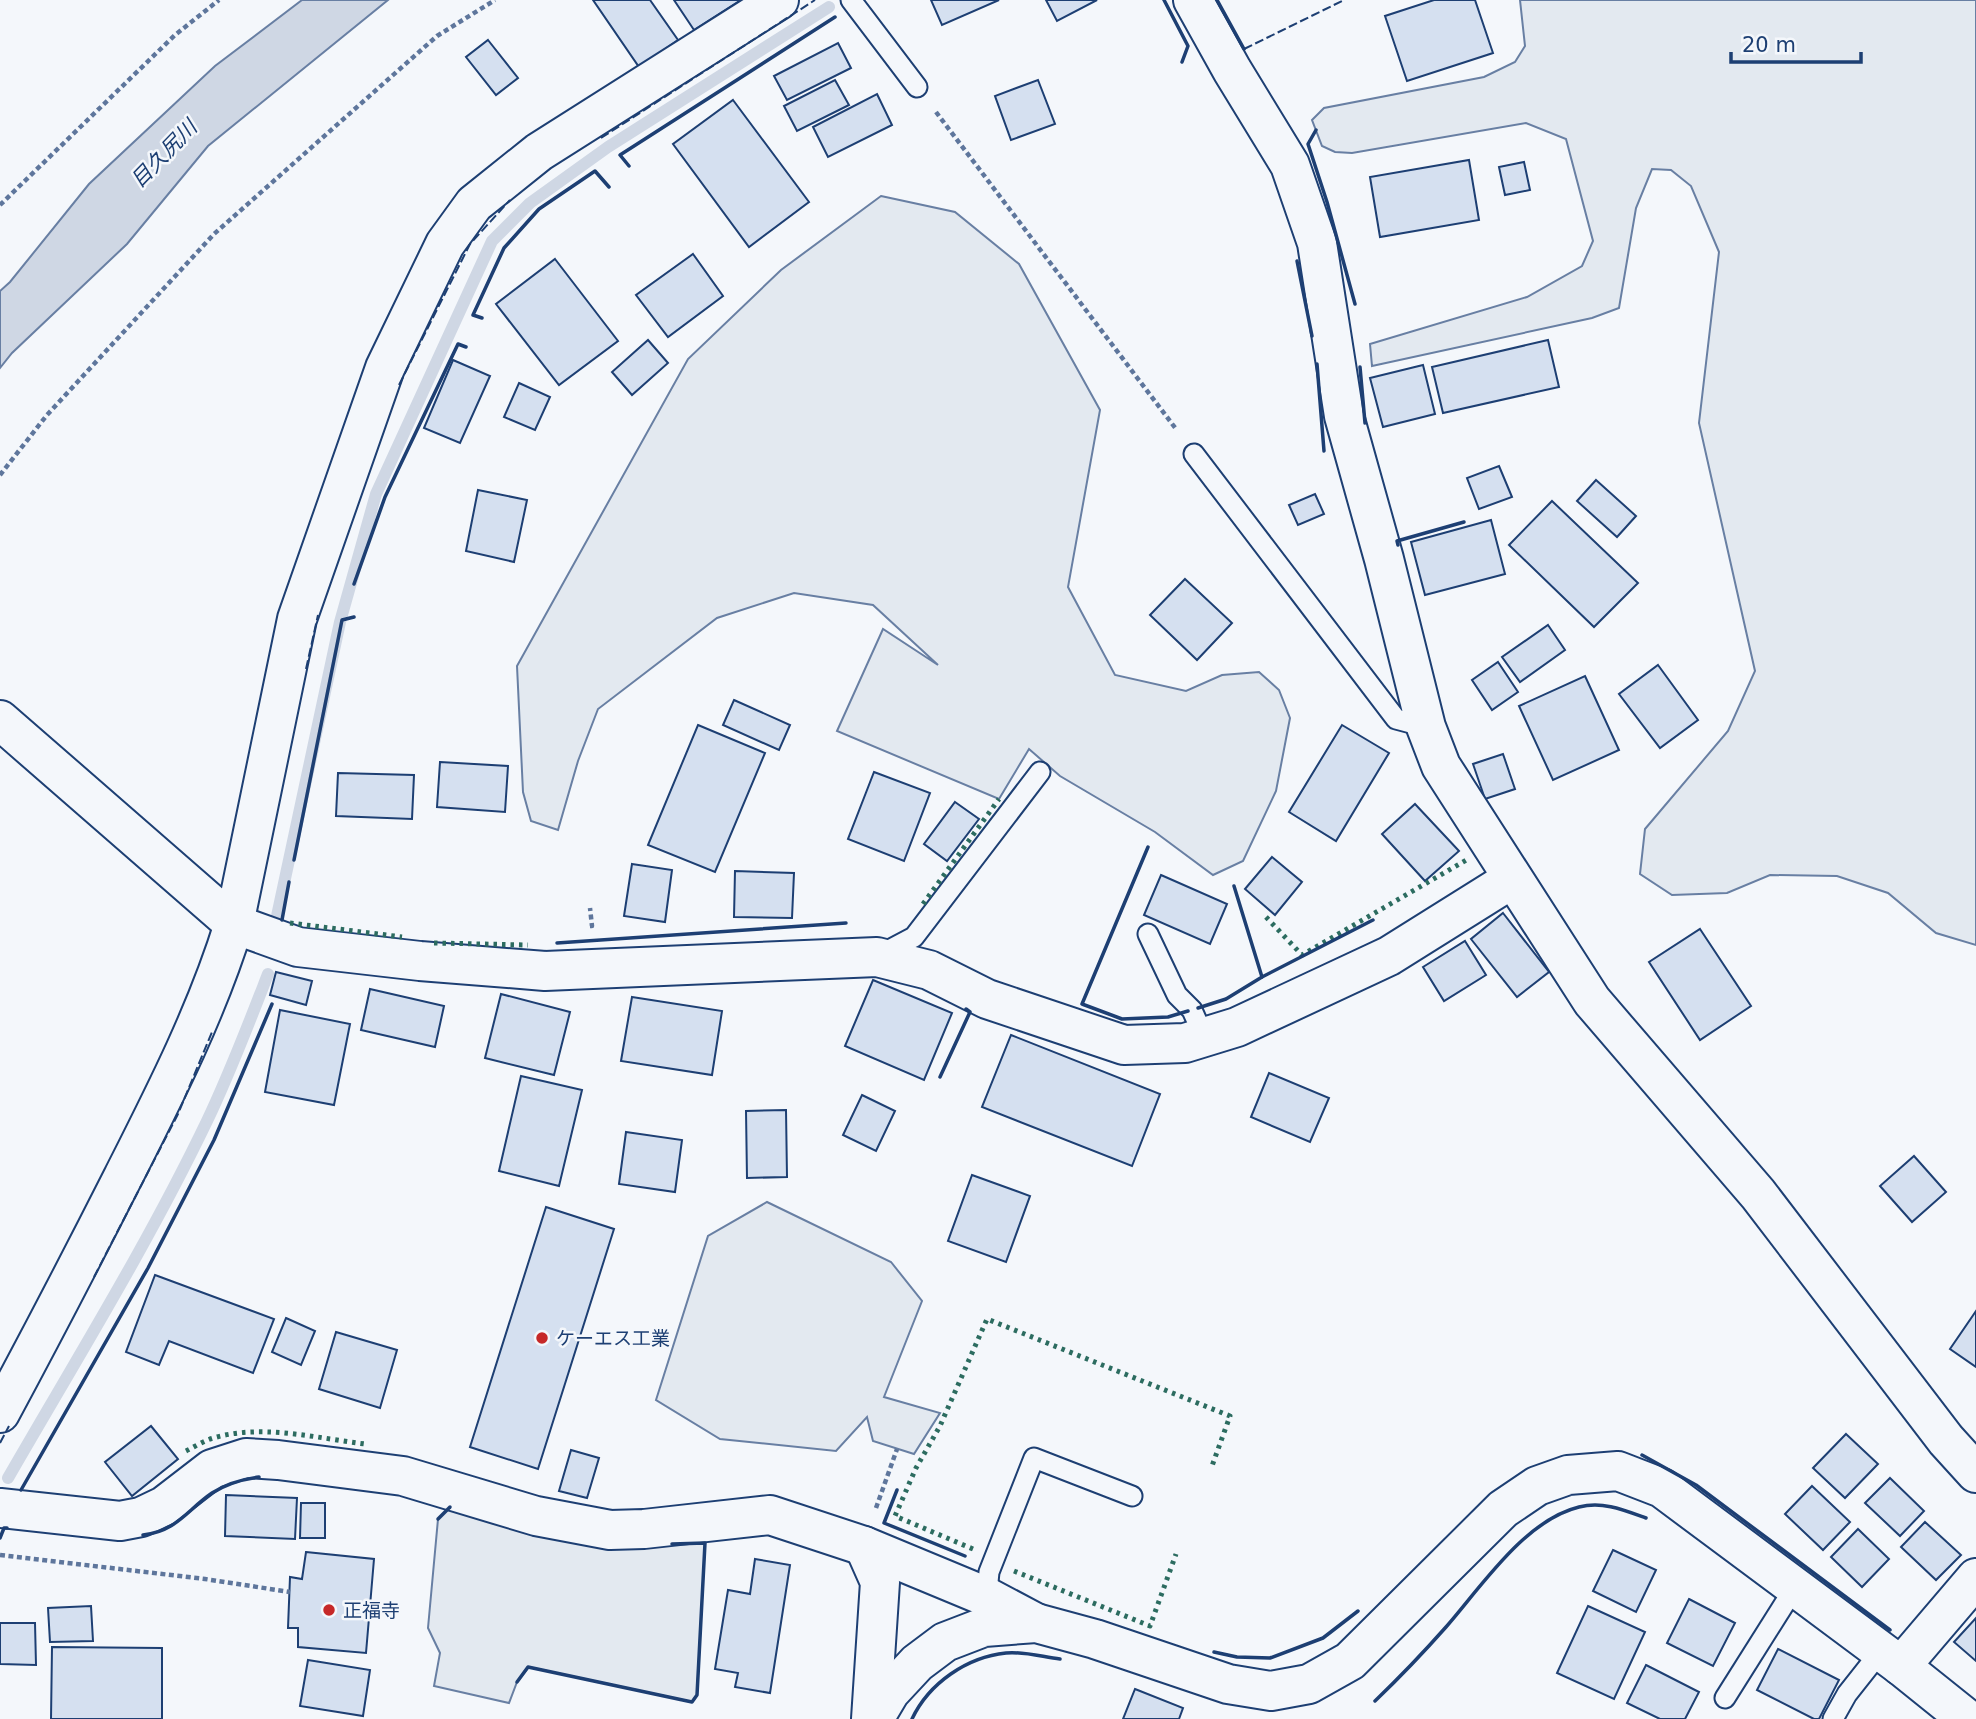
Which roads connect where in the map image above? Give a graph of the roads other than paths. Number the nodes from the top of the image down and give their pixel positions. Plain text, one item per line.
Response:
1 (779, 0) edge
2 (851, 0) edge
3 (1193, 0) edge
4 (917, 87) road end
5 (1194, 454) dead end
6 (0, 720) edge
7 (1426, 727) junction
8 (1040, 772) dead end
9 (1512, 879) junction
10 (234, 925) junction
11 (1148, 934) dead end
12 (877, 957) junction
13 (1204, 1037) junction
14 (0, 1413) edge
15 (1976, 1473) edge
16 (1132, 1496) dead end
17 (0, 1508) edge
18 (863, 1546) junction
19 (1976, 1578) edge
20 (1795, 1587) junction
21 (985, 1612) junction
22 (1891, 1658) junction
23 (1725, 1698) dead end
24 (873, 1719) edge
25 (1833, 1719) edge
26 (1967, 1719) edge

1 - 10 street
2 - 4 lane
3 - 7 street
5 - 7 lane
6 - 10 street
7 - 9 street
8 - 12 lane
9 - 13 street
9 - 15 street
10 - 12 street
10 - 14 street
11 - 13 lane
12 - 13 street
16 - 21 lane
17 - 18 street
18 - 21 street
18 - 24 street
19 - 22 street
20 - 21 street
20 - 22 street
20 - 23 lane
21 - 24 street
22 - 25 lane
22 - 26 street

